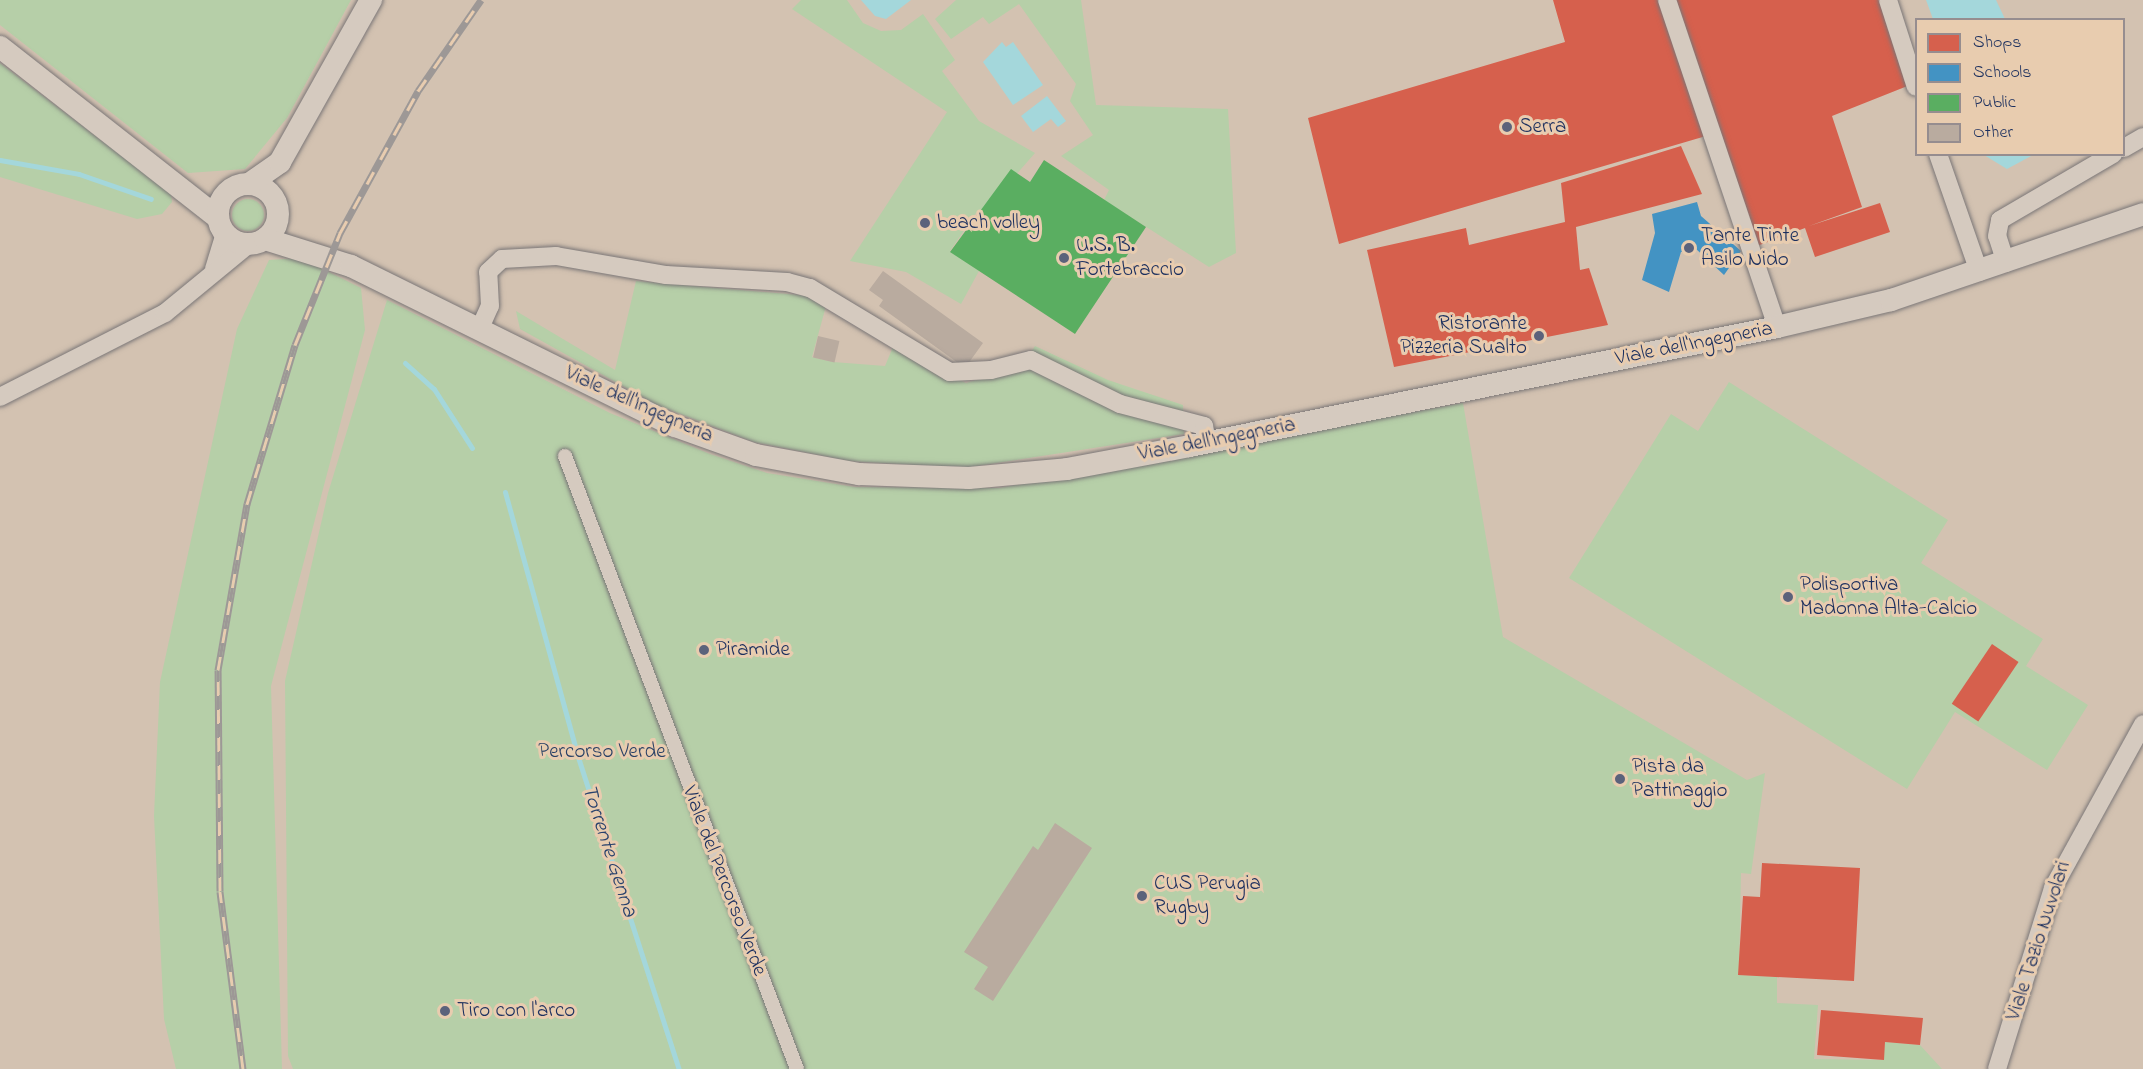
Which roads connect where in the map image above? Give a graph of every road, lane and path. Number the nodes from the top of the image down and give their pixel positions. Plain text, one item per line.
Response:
1 (371, 0) edge
2 (1667, 0) edge
3 (1888, 0) edge
4 (0, 47) edge
5 (1915, 81) edge
6 (2143, 137) edge
7 (2125, 147) edge
8 (1939, 156) edge
9 (2110, 156) edge
10 (280, 162) junction
11 (177, 182) junction
12 (239, 187) junction
13 (277, 206) junction
14 (2143, 214) edge
15 (221, 226) junction
16 (257, 242) junction
17 (314, 250) junction
18 (2006, 263) junction
19 (1979, 272) junction
20 (212, 273) junction
21 (1777, 327) junction
22 (480, 328) junction
23 (0, 397) edge
24 (1208, 442) junction
25 (565, 456) dead end
26 (2143, 724) edge
27 (797, 1069) edge
28 (1997, 1069) edge

1 - 10 street
2 - 21 street
3 - 5 street
4 - 11 street, Viale dell'Ingegneria
6 - 7 street
8 - 19 street
9 - 18 street
10 - 12 street
10 - 13 street
11 - 12 street
11 - 15 street, Viale dell'Ingegneria
12 - 13 street, Viale dell'Ingegneria
12 - 15 street
13 - 16 street
13 - 17 street, Viale dell'Ingegneria
14 - 18 street, Viale dell'Ingegneria
15 - 16 street, Viale dell'Ingegneria
15 - 20 street
16 - 17 street, Viale dell'Ingegneria
16 - 20 street
17 - 22 street, Viale dell'Ingegneria
18 - 19 street, Viale dell'Ingegneria
19 - 21 street, Viale dell'Ingegneria
20 - 23 street
21 - 24 street, Viale dell'Ingegneria
22 - 24 street, Viale dell'Ingegneria
22 - 24 street
25 - 27 street, Viale del Percorso Verde
26 - 28 street, Viale Tazio Nuvolari

